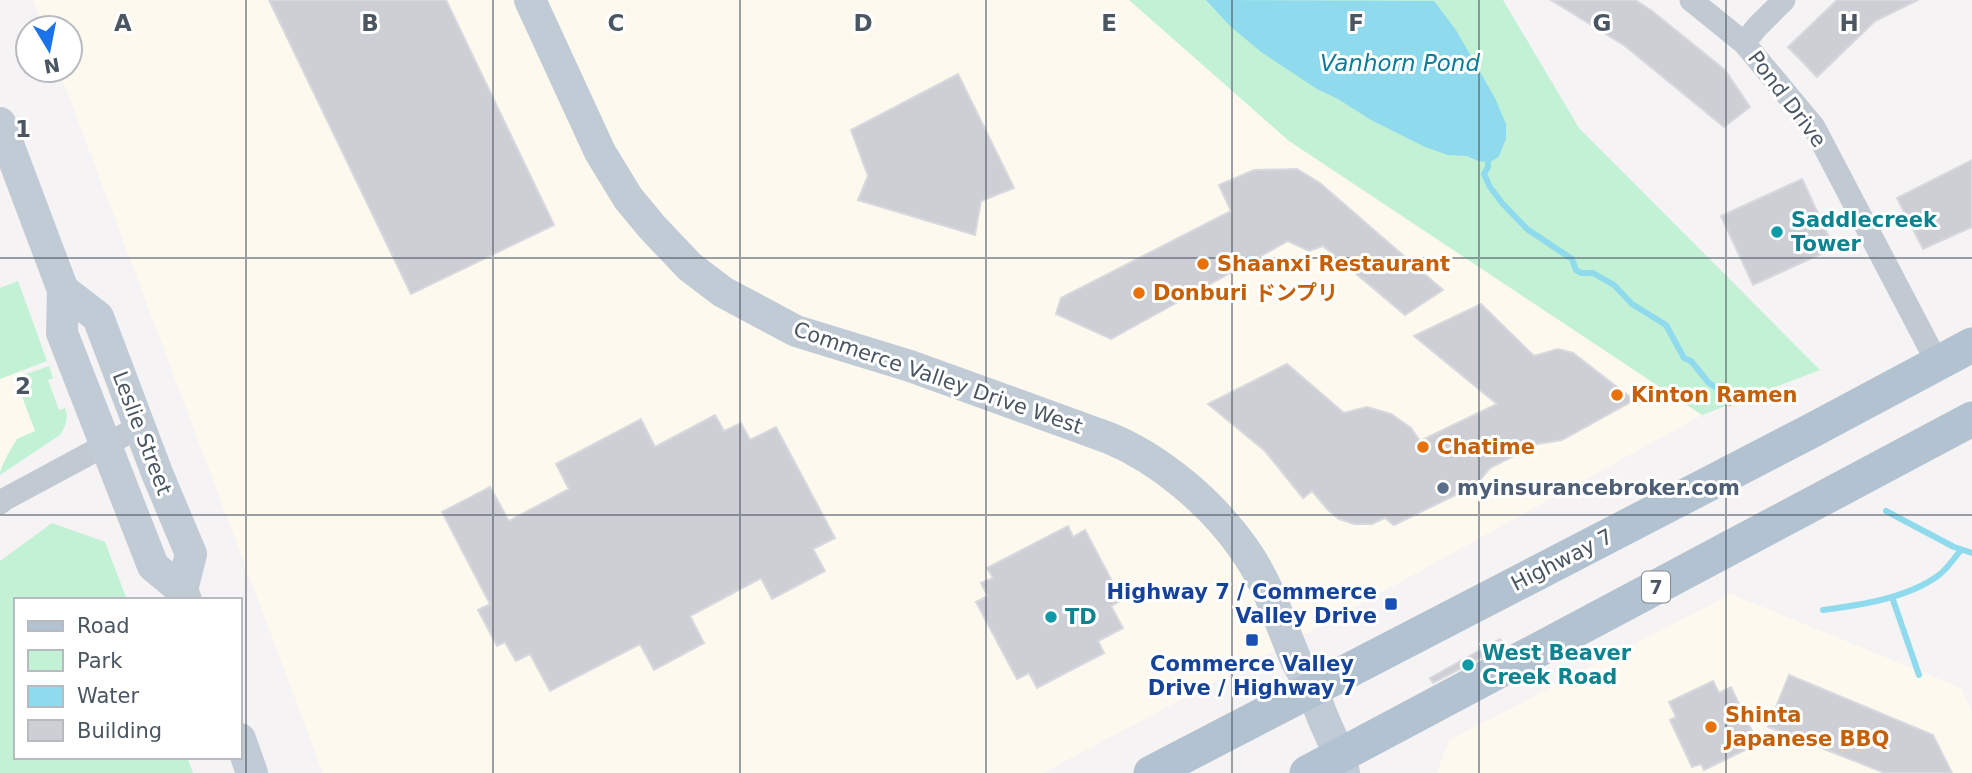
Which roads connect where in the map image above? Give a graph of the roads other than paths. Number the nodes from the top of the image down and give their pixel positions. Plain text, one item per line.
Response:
1 (530, 0) edge
2 (1692, 0) edge
3 (1784, 0) edge
4 (1744, 43) junction
5 (0, 123) edge
6 (63, 290) junction
7 (1972, 345) edge
8 (1938, 363) junction
9 (1972, 419) edge
10 (139, 427) junction
11 (106, 445) junction
12 (0, 503) edge
13 (184, 595) edge
14 (1318, 704) junction
15 (242, 745) edge
16 (1342, 764) edge
17 (252, 773) edge
18 (1151, 773) edge
19 (1307, 773) edge

1 - 14 street, Commerce Valley Drive West
2 - 4 street, Pond Drive
3 - 4 street
4 - 8 street, Pond Drive
5 - 6 street, Leslie Street
6 - 10 street, Leslie Street
6 - 11 street, Leslie Street
7 - 8 main road, Highway 7
8 - 14 main road, Highway 7
9 - 16 main road, 7
10 - 11 street
10 - 13 street, Leslie Street
11 - 12 street
11 - 13 street, Leslie Street
14 - 16 street
14 - 18 main road, Highway 7
15 - 17 street
16 - 19 main road, 7

